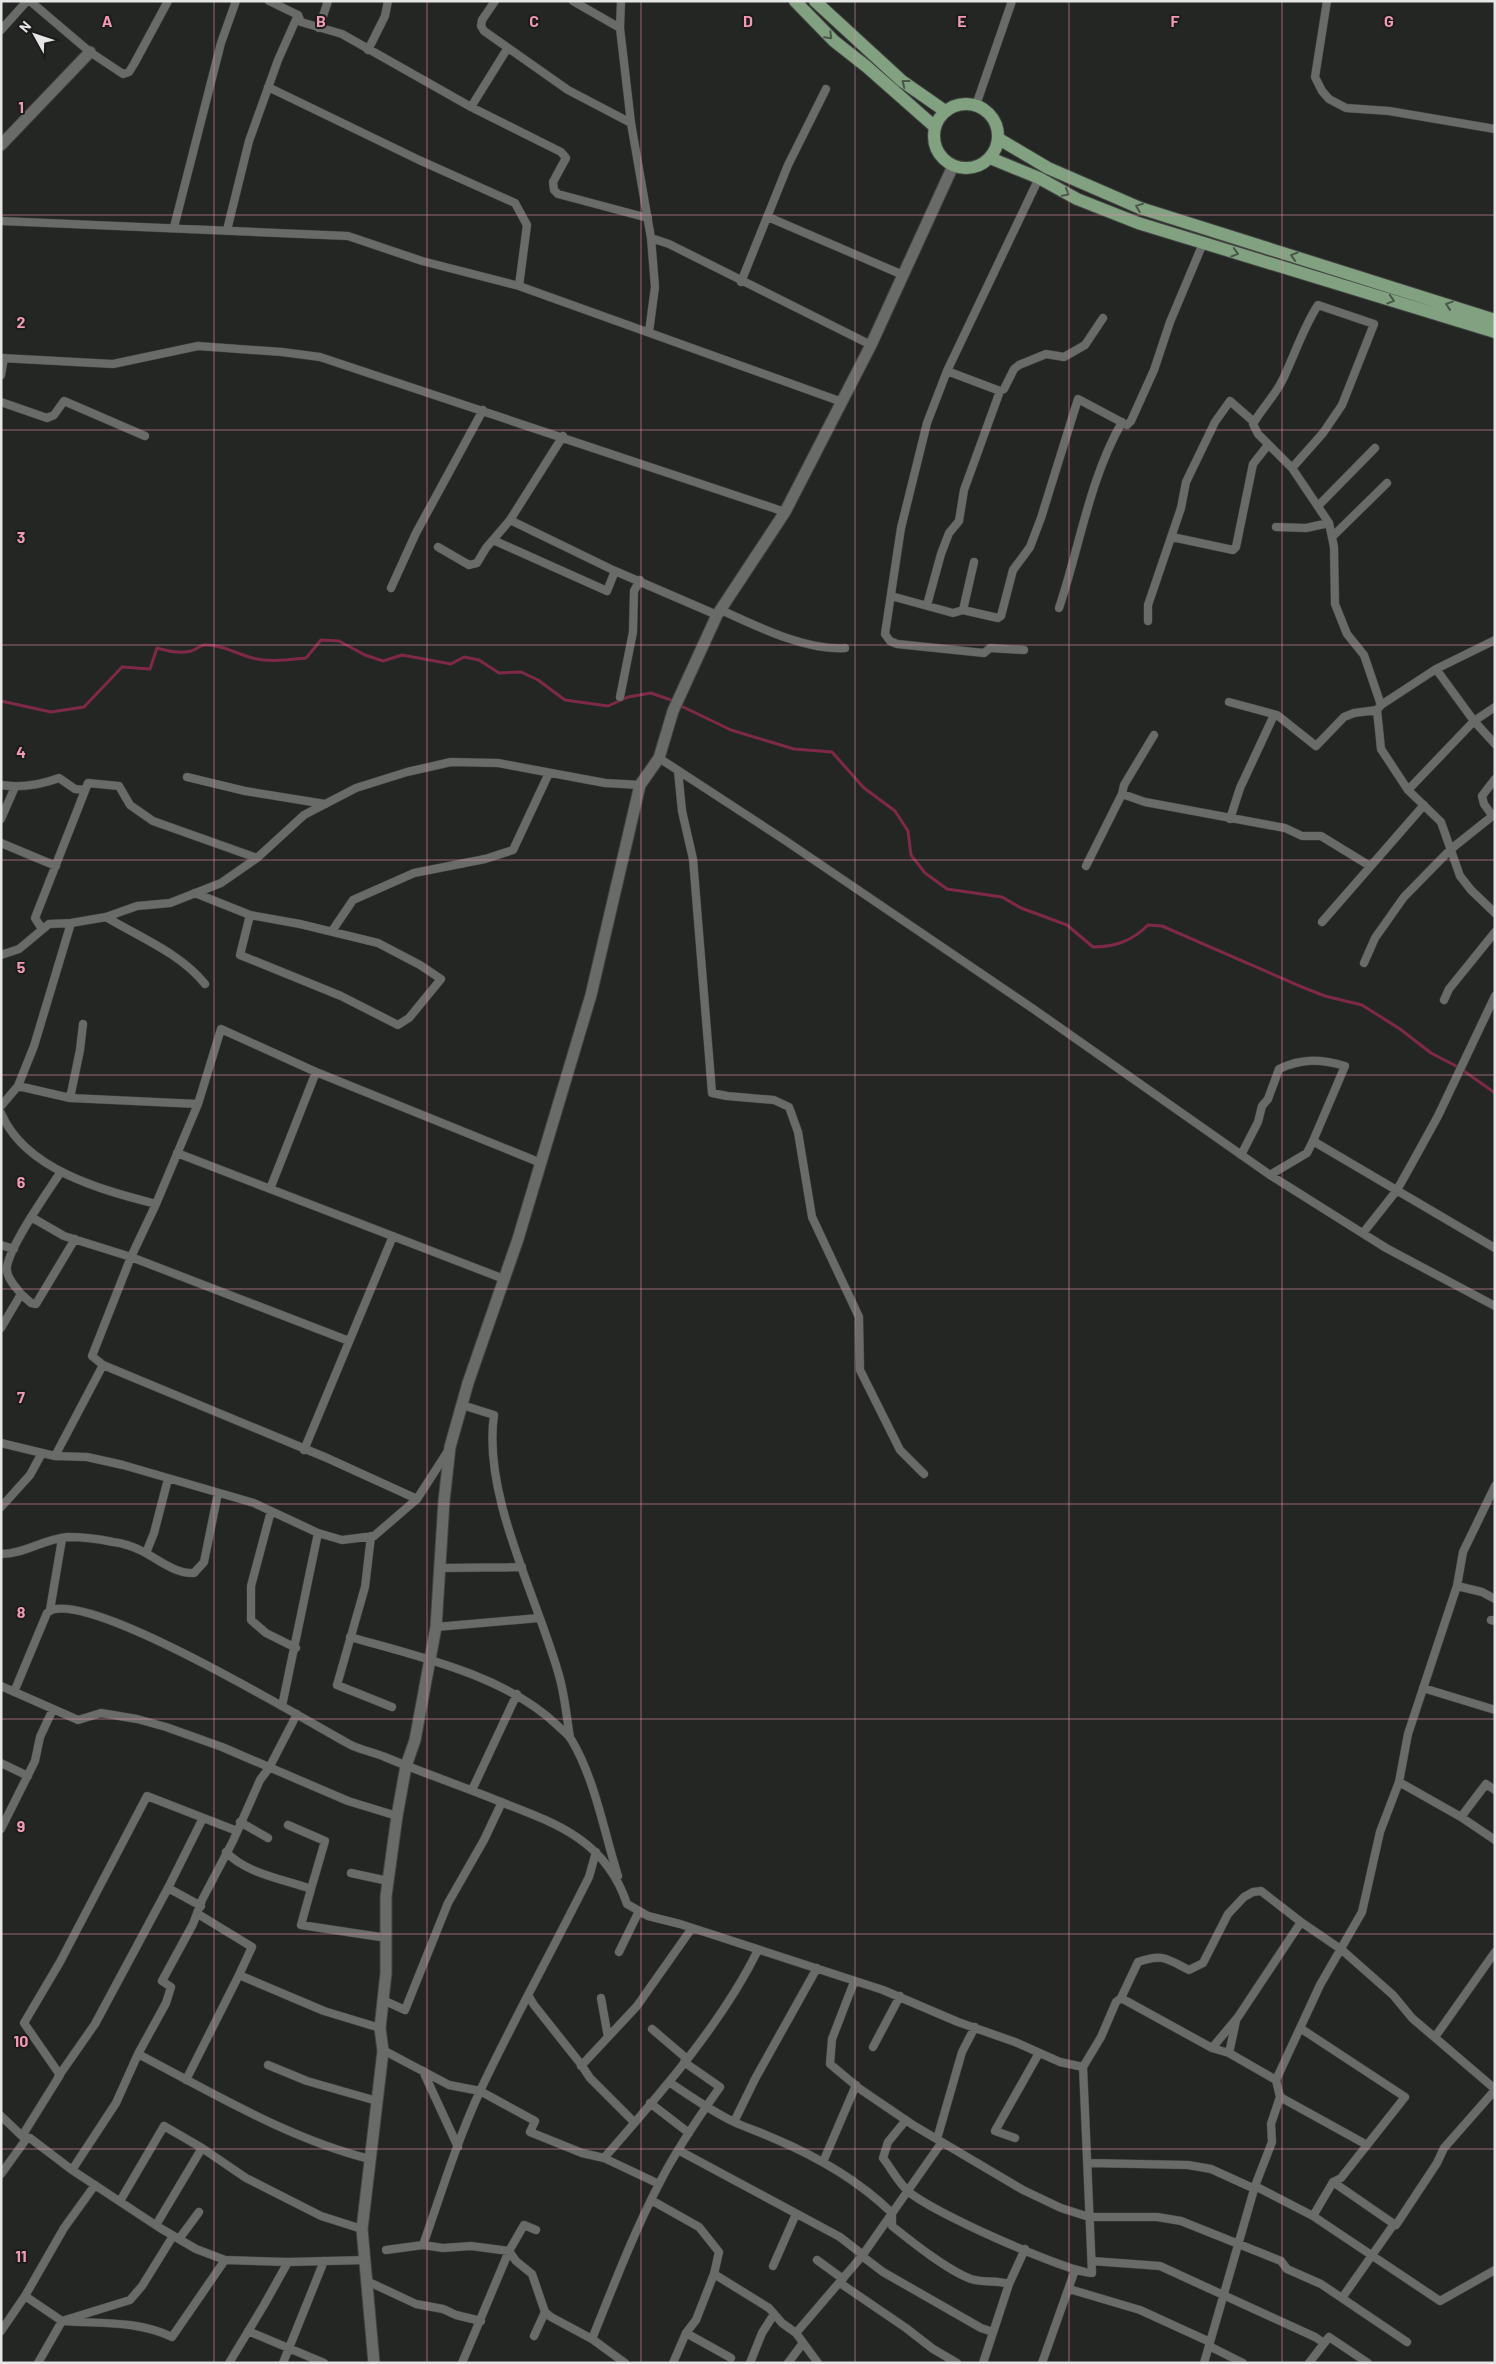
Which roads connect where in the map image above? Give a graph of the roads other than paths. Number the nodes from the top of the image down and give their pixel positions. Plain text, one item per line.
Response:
1 (29, 1) edge
2 (168, 1) edge
3 (236, 1) edge
4 (269, 1) edge
5 (328, 1) edge
6 (388, 1) edge
7 (495, 1) edge
8 (573, 1) edge
9 (621, 1) edge
10 (795, 1) edge
11 (815, 1) edge
12 (1012, 1) edge
13 (1327, 1) edge
14 (298, 14) junction
15 (319, 28) junction
16 (620, 28) junction
17 (1, 30) edge
18 (508, 49) junction
19 (368, 50) junction
20 (90, 52) junction
21 (268, 87) junction
22 (826, 89) dead end
23 (976, 105) junction
24 (471, 107) junction
25 (945, 111) junction
26 (631, 123) junction
27 (935, 127) junction
28 (1495, 129) edge
29 (999, 139) junction
30 (1, 146) edge
31 (990, 158) junction
32 (953, 166) junction
33 (1039, 178) junction
34 (768, 217) junction
35 (648, 218) junction
36 (1, 221) edge
37 (174, 227) junction
38 (227, 230) junction
39 (651, 238) junction
40 (1204, 241) junction
41 (903, 275) junction
42 (741, 282) junction
43 (519, 286) junction
44 (1103, 318) dead end
45 (1495, 320) edge
46 (649, 332) junction
47 (1495, 332) edge
48 (871, 346) junction
49 (3, 358) edge
50 (947, 371) junction
51 (1, 375) edge
52 (1000, 390) junction
53 (1, 402) edge
54 (842, 402) junction
55 (483, 410) junction
56 (1122, 422) junction
57 (1254, 422) junction
58 (145, 436) dead end
59 (563, 436) junction
60 (1268, 446) junction
61 (1375, 448) dead end
62 (1292, 468) junction
63 (1387, 482) dead end
64 (1318, 506) junction
65 (785, 512) junction
66 (510, 520) junction
67 (1329, 524) junction
68 (1276, 527) dead end
69 (1172, 537) junction
70 (1332, 537) junction
71 (493, 540) junction
72 (438, 547) dead end
73 (974, 562) dead end
74 (615, 571) junction
75 (640, 580) junction
76 (391, 588) dead end
77 (891, 596) junction
78 (927, 605) junction
79 (1059, 608) dead end
80 (963, 610) junction
81 (719, 612) junction
82 (1148, 621) dead end
83 (1495, 640) edge
84 (845, 648) dead end
85 (1024, 650) dead end
86 (1436, 669) junction
87 (620, 698) dead end
88 (1229, 702) dead end
89 (1495, 707) edge
90 (1379, 708) junction
91 (1274, 715) junction
92 (1474, 721) junction
93 (1154, 735) dead end
94 (1495, 744) edge
95 (659, 758) junction
96 (678, 771) junction
97 (550, 773) junction
98 (187, 777) dead end
99 (1495, 779) edge
100 (1, 785) edge
101 (640, 785) junction
102 (15, 787) junction
103 (85, 790) junction
104 (1408, 790) junction
105 (1122, 794) junction
106 (325, 804) junction
107 (1424, 805) junction
108 (1493, 814) edge
109 (1, 818) edge
110 (1230, 818) junction
111 (1, 843) edge
112 (1451, 849) junction
113 (257, 858) junction
114 (56, 866) junction
115 (1086, 866) dead end
116 (1370, 866) junction
117 (195, 893) junction
118 (1495, 912) edge
119 (250, 914) junction
120 (106, 917) junction
121 (1322, 922) dead end
122 (71, 923) junction
123 (42, 929) junction
124 (332, 931) junction
125 (1495, 932) edge
126 (1, 955) edge
127 (1364, 963) dead end
128 (205, 984) dead end
129 (1495, 996) edge
130 (1444, 1000) dead end
131 (83, 1024) dead end
132 (316, 1072) junction
133 (18, 1086) junction
134 (70, 1098) junction
135 (198, 1104) junction
136 (1, 1106) edge
137 (1, 1113) edge
138 (1313, 1140) junction
139 (177, 1153) junction
140 (1241, 1155) junction
141 (541, 1163) junction
142 (60, 1173) junction
143 (1270, 1175) junction
144 (270, 1189) junction
145 (1397, 1190) junction
146 (156, 1204) junction
147 (32, 1217) junction
148 (1363, 1233) junction
149 (393, 1236) junction
150 (74, 1239) junction
151 (1, 1245) edge
152 (1495, 1248) edge
153 (14, 1249) junction
154 (131, 1256) junction
155 (504, 1279) junction
156 (21, 1294) junction
157 (1495, 1306) edge
158 (1, 1328) edge
159 (349, 1341) junction
160 (104, 1365) junction
161 (462, 1405) junction
162 (1, 1444) edge
163 (450, 1447) junction
164 (304, 1450) junction
165 (42, 1453) junction
166 (55, 1456) junction
167 (924, 1474) dead end
168 (168, 1479) junction
169 (1495, 1486) edge
170 (218, 1493) junction
171 (417, 1499) junction
172 (1, 1507) edge
173 (271, 1511) junction
174 (318, 1533) junction
175 (371, 1536) junction
176 (62, 1539) junction
177 (146, 1553) junction
178 (1, 1554) edge
179 (522, 1567) junction
180 (440, 1568) junction
181 (1457, 1586) junction
182 (1495, 1599) edge
183 (50, 1610) junction
184 (539, 1618) junction
185 (436, 1626) junction
186 (350, 1637) junction
187 (296, 1648) junction
188 (432, 1660) junction
189 (1, 1686) edge
190 (1423, 1688) junction
191 (14, 1692) junction
192 (517, 1694) junction
193 (282, 1706) junction
194 (392, 1707) dead end
195 (53, 1709) junction
196 (1495, 1710) edge
197 (297, 1714) junction
198 (570, 1738) junction
199 (1, 1763) edge
200 (406, 1766) junction
201 (269, 1768) junction
202 (28, 1776) junction
203 (1399, 1782) junction
204 (472, 1790) junction
205 (1495, 1790) edge
206 (502, 1802) junction
207 (396, 1816) junction
208 (1461, 1817) junction
209 (203, 1818) junction
210 (240, 1822) junction
211 (288, 1825) dead end
212 (1, 1829) edge
213 (237, 1831) junction
214 (268, 1838) dead end
215 (1495, 1840) edge
216 (226, 1852) junction
217 (596, 1852) junction
218 (351, 1873) dead end
219 (388, 1881) junction
220 (620, 1883) junction
221 (168, 1888) junction
222 (311, 1889) junction
223 (199, 1910) junction
224 (639, 1911) junction
225 (1301, 1922) junction
226 (692, 1928) junction
227 (387, 1938) junction
228 (758, 1950) junction
229 (1342, 1950) junction
230 (619, 1952) dead end
231 (1495, 1952) edge
232 (817, 1968) junction
233 (239, 1975) junction
234 (854, 1982) junction
235 (528, 1995) junction
236 (900, 1996) junction
237 (601, 1998) dead end
238 (1121, 1998) junction
239 (384, 2001) junction
240 (1238, 2017) junction
241 (380, 2028) junction
242 (974, 2028) junction
243 (1300, 2028) junction
244 (652, 2029) dead end
245 (1435, 2036) junction
246 (608, 2037) junction
247 (874, 2047) dead end
248 (1212, 2048) junction
249 (383, 2050) junction
250 (1039, 2053) junction
251 (1229, 2053) junction
252 (138, 2054) junction
253 (685, 2060) junction
254 (268, 2065) dead end
255 (581, 2066) junction
256 (1083, 2067) junction
257 (422, 2071) junction
258 (58, 2077) junction
259 (186, 2080) junction
260 (1276, 2080) junction
261 (669, 2082) junction
262 (856, 2085) junction
263 (1495, 2090) edge
264 (480, 2091) junction
265 (1280, 2097) junction
266 (377, 2101) junction
267 (650, 2103) junction
268 (706, 2107) junction
269 (1, 2116) edge
270 (906, 2120) junction
271 (634, 2122) junction
272 (734, 2122) junction
273 (689, 2133) junction
274 (24, 2137) junction
275 (1015, 2138) dead end
276 (940, 2140) junction
277 (1367, 2145) junction
278 (458, 2147) junction
279 (202, 2148) junction
280 (678, 2150) junction
281 (604, 2158) junction
282 (370, 2159) junction
283 (823, 2162) junction
284 (1088, 2163) junction
285 (72, 2170) junction
286 (1, 2174) edge
287 (1334, 2182) junction
288 (659, 2184) junction
289 (95, 2185) junction
290 (1255, 2188) junction
291 (908, 2191) junction
292 (652, 2200) junction
293 (120, 2201) junction
294 (199, 2212) dead end
295 (892, 2213) junction
296 (796, 2214) junction
297 (1313, 2216) junction
298 (1089, 2217) junction
299 (1394, 2224) junction
300 (156, 2225) junction
301 (362, 2229) junction
302 (536, 2230) dead end
303 (176, 2238) junction
304 (1238, 2244) junction
305 (423, 2245) junction
306 (1025, 2249) junction
307 (386, 2250) dead end
308 (509, 2252) junction
309 (1372, 2255) junction
310 (862, 2256) junction
311 (226, 2260) junction
312 (366, 2260) junction
313 (818, 2260) dead end
314 (324, 2261) junction
315 (1092, 2261) junction
316 (288, 2262) junction
317 (773, 2266) dead end
318 (1075, 2270) junction
319 (1495, 2270) edge
320 (714, 2274) junction
321 (842, 2281) junction
322 (369, 2282) junction
323 (1009, 2284) junction
324 (1069, 2289) junction
325 (1224, 2295) junction
326 (25, 2296) junction
327 (1342, 2298) junction
328 (545, 2312) junction
329 (774, 2314) junction
330 (62, 2321) junction
331 (481, 2321) junction
332 (1, 2331) edge
333 (248, 2331) junction
334 (993, 2332) junction
335 (686, 2333) junction
336 (796, 2333) junction
337 (534, 2336) dead end
338 (592, 2339) junction
339 (803, 2342) junction
340 (1407, 2342) dead end
341 (1324, 2343) junction
342 (1210, 2344) junction
343 (288, 2348) junction
344 (731, 2358) dead end
345 (1367, 2362) edge
346 (38, 2363) edge
347 (229, 2363) edge
348 (282, 2363) edge
349 (324, 2363) edge
350 (374, 2363) edge
351 (462, 2363) edge
352 (625, 2363) edge
353 (673, 2363) edge
354 (750, 2363) edge
355 (788, 2363) edge
356 (818, 2363) edge
357 (957, 2363) edge
358 (983, 2363) edge
359 (1042, 2363) edge
360 (1204, 2363) edge
361 (1243, 2363) edge
362 (1309, 2363) edge

1 - 17 street
1 - 20 street
2 - 20 street
3 - 37 street
4 - 14 street
5 - 15 street
6 - 19 street
7 - 18 street
8 - 16 street
9 - 16 street
10 -> 27 main road
25 -> 11 main road
12 - 23 street
13 - 28 street
14 - 15 street
14 - 21 street
15 - 19 street
16 - 26 street
18 - 24 street
18 - 26 street
19 - 24 street
20 - 30 street
21 - 38 street
21 - 43 street
22 - 34 street
23 - 25 main road
23 - 29 main road
24 - 35 street
25 - 27 main road
26 - 35 street
27 - 32 main road
29 - 31 main road
45 -> 29 main road
31 - 32 main road
31 - 33 main road
32 - 41 street
33 -> 40 main road
33 - 50 street
34 - 41 street
34 - 42 street
35 - 39 street
36 - 37 street
37 - 38 street
38 - 43 street
39 - 42 street
39 - 46 street
40 -> 47 main road
40 - 56 street
41 - 48 street
42 - 48 street
43 - 46 street
44 - 52 street
46 - 54 street
48 - 54 street
49 - 51 street
49 - 55 street
50 - 52 street
50 - 77 street
52 - 78 street
53 - 58 street
54 - 65 street
55 - 59 street
55 - 76 street
56 - 79 street
56 - 80 street
57 - 60 street
57 - 62 street
57 - 69 street
59 - 65 street
59 - 66 street
60 - 62 street
60 - 69 street
61 - 64 street
62 - 64 street
63 - 70 street
64 - 67 street
65 - 81 street
66 - 71 street
66 - 74 street
67 - 68 street
67 - 70 street
69 - 82 street
70 - 90 street
71 - 72 street
71 - 74 street
73 - 80 street
74 - 75 street
75 - 81 street
75 - 87 street
77 - 78 street
77 - 85 street
78 - 80 street
81 - 84 street
81 - 95 street
83 - 86 street
86 - 90 street
86 - 92 street
88 - 91 street
89 - 92 street
90 - 91 street
90 - 104 street
91 - 110 street
92 - 94 street
92 - 104 street
93 - 105 street
95 - 96 street
95 - 101 street
96 - 140 street
96 - 167 street
97 - 101 street
97 - 106 street
97 - 124 street
98 - 106 street
99 - 108 street
100 - 102 street
101 - 141 street
102 - 103 street
102 - 109 street
103 - 113 street
103 - 114 street
104 - 107 street
105 - 110 street
105 - 115 street
106 - 113 street
107 - 112 street
107 - 116 street
108 - 112 street
110 - 116 street
111 - 114 street
112 - 118 street
112 - 127 street
113 - 117 street
114 - 123 street
116 - 121 street
117 - 119 street
117 - 120 street
119 - 124 street
119 - 124 street
120 - 122 street
120 - 128 street
122 - 123 street
122 - 133 street
123 - 126 street
125 - 130 street
129 - 145 street
131 - 134 street
132 - 135 street
132 - 141 street
132 - 144 street
133 - 134 street
133 - 136 street
134 - 135 street
135 - 139 street
137 - 142 street
138 - 140 street
138 - 143 street
138 - 145 street
139 - 144 street
139 - 146 street
140 - 143 street
141 - 155 street
142 - 146 street
142 - 147 street
143 - 148 street
144 - 149 street
145 - 148 street
145 - 152 street
146 - 154 street
147 - 150 street
147 - 153 street
148 - 157 street
149 - 155 street
149 - 159 street
150 - 154 street
150 - 156 street
151 - 153 street
153 - 156 street
154 - 159 street
154 - 160 street
155 - 161 street
156 - 158 street
159 - 164 street
160 - 164 street
160 - 166 street
161 - 163 street
161 - 179 street
162 - 165 street
163 - 171 street
163 - 180 street
164 - 171 street
165 - 166 street
165 - 172 street
166 - 168 street
168 - 170 street
168 - 177 street
169 - 181 street
170 - 173 street
170 - 177 street
171 - 175 street
173 - 174 street
173 - 187 street
174 - 175 street
174 - 187 street
175 - 186 street
176 - 177 street
176 - 178 street
176 - 183 street
179 - 180 street
179 - 184 street
180 - 185 street
181 - 182 street
181 - 190 street
183 - 191 street
183 - 193 street
184 - 185 street
184 - 198 street
185 - 188 street
186 - 188 street
186 - 194 street
187 - 193 street
188 - 192 street
188 - 200 street
189 - 191 street
190 - 196 street
190 - 203 street
191 - 195 street
192 - 198 street
192 - 204 street
193 - 197 street
195 - 201 street
195 - 202 street
197 - 200 street
197 - 201 street
198 - 220 street
199 - 202 street
200 - 204 street
200 - 207 street
201 - 207 street
201 - 210 street
202 - 212 street
203 - 208 street
203 - 229 street
204 - 206 street
205 - 208 street
206 - 217 street
206 - 239 street
207 - 219 street
208 - 215 street
209 - 213 street
209 - 221 street
209 - 258 street
210 - 213 street
210 - 214 street
211 - 222 street
213 - 216 street
216 - 222 street
216 - 223 street
217 - 220 street
217 - 235 street
218 - 219 street
219 - 227 street
220 - 224 street
221 - 223 street
221 - 258 street
222 - 227 street
223 - 233 street
223 - 252 street
224 - 226 street
224 - 230 street
225 - 229 street
225 - 238 street
225 - 240 street
226 - 228 street
226 - 246 street
227 - 239 street
228 - 232 street
228 - 253 street
229 - 243 street
229 - 245 street
231 - 245 street
232 - 234 street
232 - 272 street
233 - 241 street
233 - 259 street
234 - 236 street
234 - 262 street
235 - 255 street
235 - 264 street
236 - 242 street
236 - 247 street
237 - 246 street
238 - 248 street
238 - 256 street
239 - 241 street
240 - 248 street
240 - 251 street
241 - 249 street
242 - 250 street
242 - 276 street
243 - 260 street
243 - 277 street
244 - 253 street
245 - 263 street
246 - 255 street
248 - 251 street
249 - 257 street
249 - 266 street
250 - 256 street
250 - 275 street
251 - 260 street
252 - 259 street
252 - 285 street
253 - 261 street
253 - 268 street
254 - 266 street
255 - 271 street
256 - 284 street
257 - 264 street
257 - 278 street
258 - 274 street
259 - 282 street
260 - 265 street
261 - 267 street
261 - 268 street
262 - 270 street
262 - 283 street
263 - 299 street
264 - 278 street
264 - 281 street
265 - 277 street
265 - 290 street
266 - 282 street
267 - 271 street
267 - 273 street
268 - 272 street
268 - 273 street
269 - 274 street
270 - 276 street
270 - 291 street
271 - 281 street
272 - 283 street
273 - 280 street
274 - 285 street
274 - 286 street
276 - 291 street
276 - 298 street
277 - 287 street
278 - 305 street
279 - 293 street
279 - 300 street
279 - 301 street
280 - 288 street
280 - 296 street
281 - 288 street
282 - 301 street
283 - 295 street
284 - 290 street
284 - 298 street
285 - 289 street
287 - 297 street
287 - 299 street
288 - 292 street
289 - 293 street
289 - 326 street
290 - 297 street
290 - 304 street
291 - 295 street
291 - 306 street
292 - 320 street
292 - 338 street
293 - 300 street
294 - 303 street
295 - 310 street
295 - 323 street
296 - 310 street
296 - 317 street
297 - 309 street
298 - 304 street
298 - 315 street
299 - 309 street
300 - 303 street
301 - 312 street
302 - 308 street
303 - 311 street
303 - 330 street
304 - 325 street
304 - 327 street
305 - 307 street
305 - 308 street
306 - 318 street
306 - 323 street
308 - 328 street
308 - 331 street
309 - 319 street
309 - 327 street
310 - 321 street
310 - 334 street
311 - 316 street
311 - 330 street
312 - 314 street
312 - 322 street
313 - 321 street
314 - 316 street
314 - 343 street
315 - 318 street
315 - 325 street
316 - 333 street
318 - 324 street
320 - 329 street
320 - 335 street
321 - 336 street
321 - 357 street
322 - 331 street
322 - 350 street
323 - 334 street
324 - 342 street
324 - 359 street
325 - 341 street
325 - 342 street
326 - 330 street
326 - 332 street
327 - 340 street
328 - 337 street
328 - 338 street
329 - 336 street
329 - 354 street
330 - 346 street
331 - 351 street
333 - 343 street
333 - 347 street
334 - 358 street
335 - 344 street
335 - 353 street
336 - 339 street
338 - 352 street
339 - 355 street
339 - 356 street
341 - 345 street
341 - 362 street
342 - 360 street
342 - 361 street
343 - 348 street
343 - 349 street

